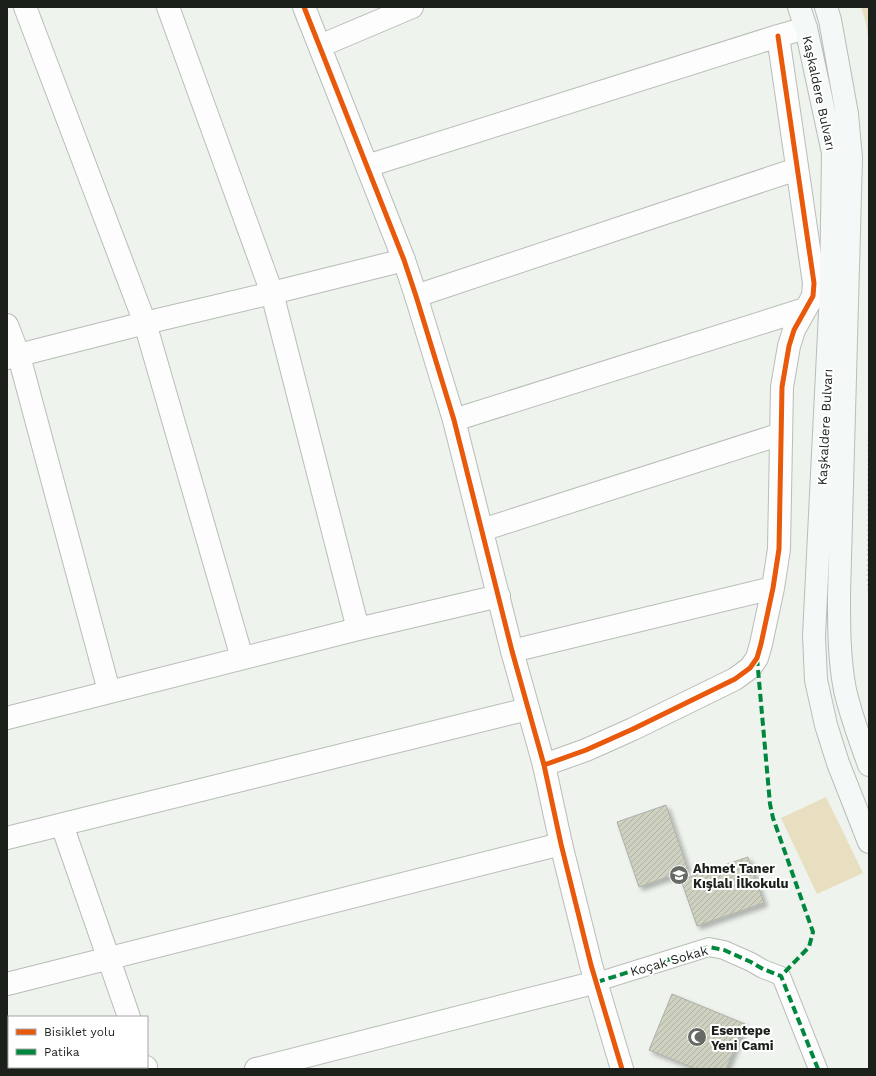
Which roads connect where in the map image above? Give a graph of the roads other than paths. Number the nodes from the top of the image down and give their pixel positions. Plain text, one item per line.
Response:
1 (25, 7) edge
2 (168, 7) edge
3 (304, 7) edge
4 (412, 7) edge
5 (799, 7) edge
6 (826, 7) edge
7 (806, 28) junction
8 (778, 36) junction
9 (320, 46) junction
10 (367, 166) junction
11 (797, 170) junction
12 (404, 260) junction
13 (272, 293) junction
14 (416, 296) junction
15 (805, 309) junction
16 (145, 323) junction
17 (7, 325) edge
18 (13, 357) edge
19 (454, 420) junction
20 (781, 434) junction
21 (482, 530) junction
22 (773, 588) junction
23 (499, 596) junction
24 (358, 629) junction
25 (512, 651) junction
26 (242, 658) junction
27 (110, 691) junction
28 (528, 709) junction
29 (7, 718) edge
30 (544, 765) junction
31 (869, 765) edge
32 (62, 825) junction
33 (7, 838) edge
34 (869, 842) edge
35 (561, 844) junction
36 (109, 959) junction
37 (597, 982) junction
38 (7, 984) edge
39 (128, 1016) edge
40 (256, 1069) edge
41 (622, 1069) edge
42 (818, 1069) edge

1 - 16 street
2 - 13 street
3 - 9 street
4 - 9 street
5 - 7 main road, Kaşkaldere Bulvarı
6 - 31 main road, Kaşkaldere Bulvarı
7 - 8 street
7 - 34 main road, Kaşkaldere Bulvarı
8 - 10 street
8 - 11 street
9 - 10 street
10 - 12 street
11 - 14 street
11 - 15 street
12 - 13 street
12 - 14 street
13 - 16 street
13 - 24 street
14 - 19 street
15 - 19 street
15 - 20 street
16 - 18 street
16 - 26 street
17 - 18 street
18 - 27 street
19 - 21 street
20 - 21 street
20 - 22 street
21 - 23 street
22 - 25 street
22 - 30 street
23 - 24 street
23 - 25 street
24 - 26 street
25 - 28 street
26 - 27 street
27 - 29 street
28 - 30 street
28 - 32 street
30 - 35 street
32 - 33 street
32 - 36 street
35 - 36 street
35 - 37 street
36 - 38 street
36 - 39 street
37 - 40 street
37 - 41 street
37 - 42 street, Koçak Sokak

